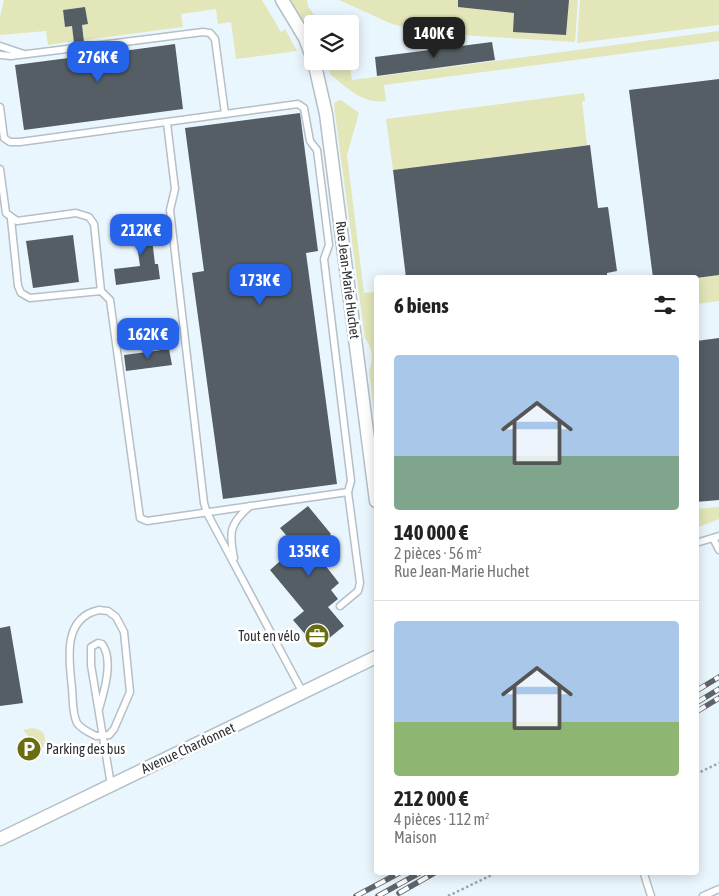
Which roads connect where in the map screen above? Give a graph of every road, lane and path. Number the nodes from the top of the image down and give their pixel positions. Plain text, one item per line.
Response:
1 (282, 0) edge
2 (304, 36) edge
3 (0, 46) edge
4 (85, 47) dead end
5 (75, 48) dead end
6 (25, 54) junction
7 (0, 55) edge
8 (316, 70) edge
9 (0, 107) edge
10 (225, 114) junction
11 (167, 123) junction
12 (2, 140) edge
13 (0, 169) edge
14 (11, 219) junction
15 (101, 291) junction
16 (374, 485) edge
17 (348, 492) junction
18 (250, 506) junction
19 (207, 513) junction
20 (716, 537) edge
21 (699, 542) edge
22 (719, 550) edge
23 (236, 567) junction
24 (340, 606) dead end
25 (374, 658) edge
26 (303, 694) junction
27 (99, 709) junction
28 (102, 736) junction
29 (719, 763) edge
30 (699, 773) edge
31 (111, 785) junction
32 (0, 839) edge
33 (492, 875) edge
34 (644, 875) edge
35 (719, 889) edge
36 (448, 896) edge
37 (651, 896) edge
38 (703, 896) edge

1 - 2 street
3 - 6 lane
4 - 10 lane
5 - 6 lane
6 - 7 lane
8 - 16 street, Rue Jean-Marie Huchet
9 - 12 lane
10 - 11 lane
10 - 17 lane
11 - 12 lane
11 - 19 lane
13 - 14 lane
14 - 15 lane
14 - 15 lane
15 - 19 lane
17 - 18 lane
17 - 24 lane
18 - 19 lane
18 - 23 lane
19 - 23 lane
20 - 21 lane
20 - 22 lane
23 - 26 lane
25 - 26 street, Avenue Chardonnet
26 - 31 street, Avenue Chardonnet
27 - 27 lane
27 - 28 lane
28 - 28 lane
28 - 31 lane
29 - 30 path
31 - 32 street, Avenue Chardonnet
33 - 36 path
34 - 37 lane
35 - 38 lane

